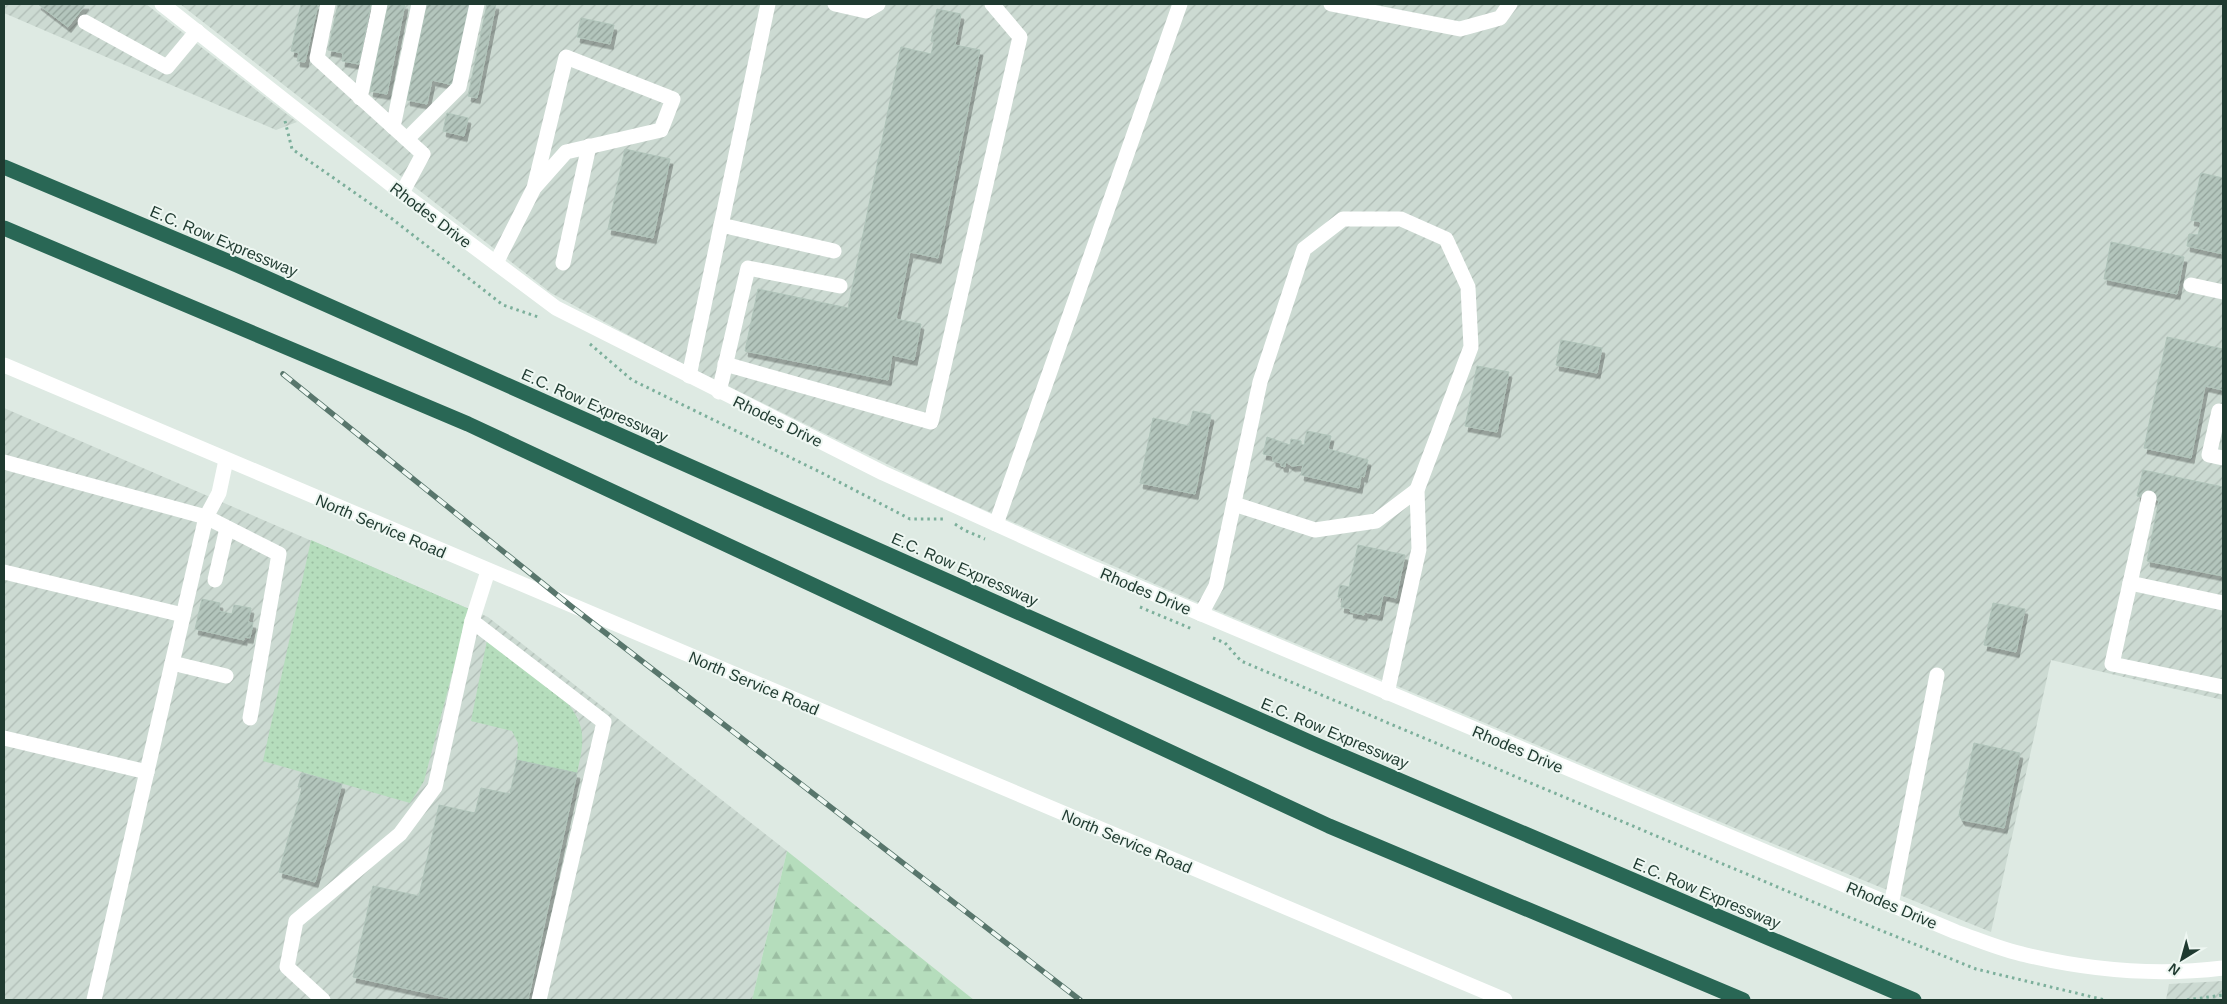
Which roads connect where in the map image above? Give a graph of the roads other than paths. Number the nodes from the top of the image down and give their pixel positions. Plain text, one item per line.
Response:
1 (162, 4) edge
2 (328, 4) edge
3 (380, 4) edge
4 (419, 4) edge
5 (477, 4) edge
6 (768, 4) edge
7 (835, 4) edge
8 (878, 4) edge
9 (992, 4) edge
10 (1180, 4) edge
11 (1331, 4) edge
12 (1510, 4) edge
13 (85, 22) dead end
14 (197, 32) junction
15 (360, 98) junction
16 (393, 127) junction
17 (407, 139) junction
18 (589, 146) junction
19 (4, 166) edge
20 (534, 188) junction
21 (402, 193) junction
22 (721, 225) junction
23 (4, 228) edge
24 (834, 251) dead end
25 (563, 263) dead end
26 (496, 264) junction
27 (2191, 285) dead end
28 (840, 286) dead end
29 (2223, 292) edge
30 (725, 364) junction
31 (4, 365) edge
32 (689, 376) junction
33 (719, 392) junction
34 (2223, 412) edge
35 (2223, 458) edge
36 (226, 460) junction
37 (4, 462) edge
38 (1417, 490) junction
39 (2149, 498) dead end
40 (1234, 504) junction
41 (206, 517) junction
42 (996, 524) junction
43 (227, 528) junction
44 (488, 571) junction
45 (4, 572) edge
46 (215, 580) dead end
47 (2130, 583) junction
48 (2223, 602) edge
49 (1201, 614) junction
50 (183, 615) junction
51 (472, 621) junction
52 (172, 662) junction
53 (1937, 675) dead end
54 (226, 676) dead end
55 (2223, 688) edge
56 (1387, 693) junction
57 (250, 718) dead end
58 (4, 738) edge
59 (147, 772) junction
60 (1891, 905) junction
61 (2223, 968) edge
62 (94, 1000) edge
63 (323, 1000) edge
64 (539, 1000) edge
65 (1505, 1000) edge
66 (1743, 1000) edge
67 (1914, 1000) edge

1 - 14 street, Rhodes Drive
2 - 15 street
3 - 15 street
4 - 16 street
5 - 17 street
6 - 22 street
7 - 8 street
9 - 30 street
10 - 42 street
11 - 12 street
13 - 14 street
14 - 21 street, Rhodes Drive
15 - 16 street
16 - 17 street
17 - 21 street
18 - 20 street
18 - 20 street
18 - 25 street
19 - 67 highway, E.C. Row Expressway
20 - 26 street
21 - 26 street, Rhodes Drive
22 - 24 street
22 - 32 street
23 - 66 highway
26 - 32 street, Rhodes Drive
27 - 29 street
28 - 30 street
30 - 33 street
31 - 36 street, North Service Road
32 - 33 street, Rhodes Drive
33 - 42 street, Rhodes Drive
34 - 35 street
36 - 41 street
36 - 44 street, North Service Road
37 - 41 street
38 - 40 street
38 - 40 street
38 - 56 street
39 - 47 street
40 - 49 street
41 - 43 street
41 - 50 street
42 - 49 street, Rhodes Drive
43 - 46 street
43 - 57 street
44 - 51 street
44 - 65 street, North Service Road
45 - 50 street
47 - 48 street
47 - 55 street
49 - 56 street, Rhodes Drive
50 - 52 street
51 - 63 street
51 - 64 street
52 - 54 street
52 - 59 street
53 - 60 street
56 - 60 street, Rhodes Drive
58 - 59 street
59 - 62 street
60 - 61 street, Rhodes Drive

